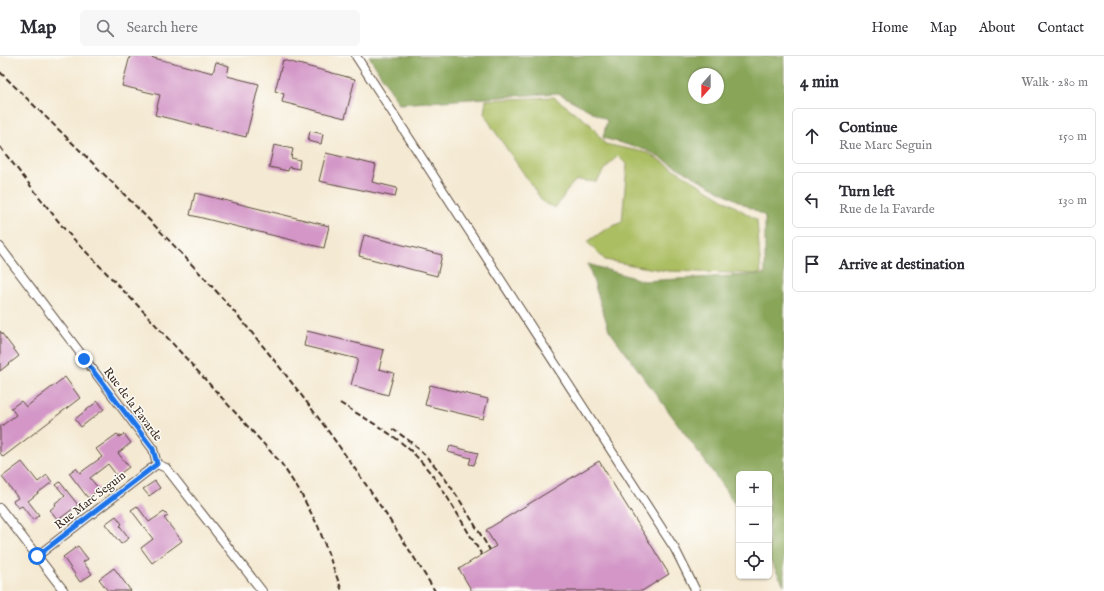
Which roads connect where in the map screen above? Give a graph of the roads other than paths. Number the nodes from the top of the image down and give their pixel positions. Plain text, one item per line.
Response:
1 (356, 56) edge
2 (0, 247) edge
3 (157, 464) junction
4 (0, 508) edge
5 (37, 556) junction
6 (64, 591) edge
7 (262, 591) edge
8 (696, 591) edge

1 - 8 street
2 - 3 street, Rue de la Favarde
3 - 5 street, Rue Marc Seguin
3 - 7 street
4 - 5 street
5 - 6 street

